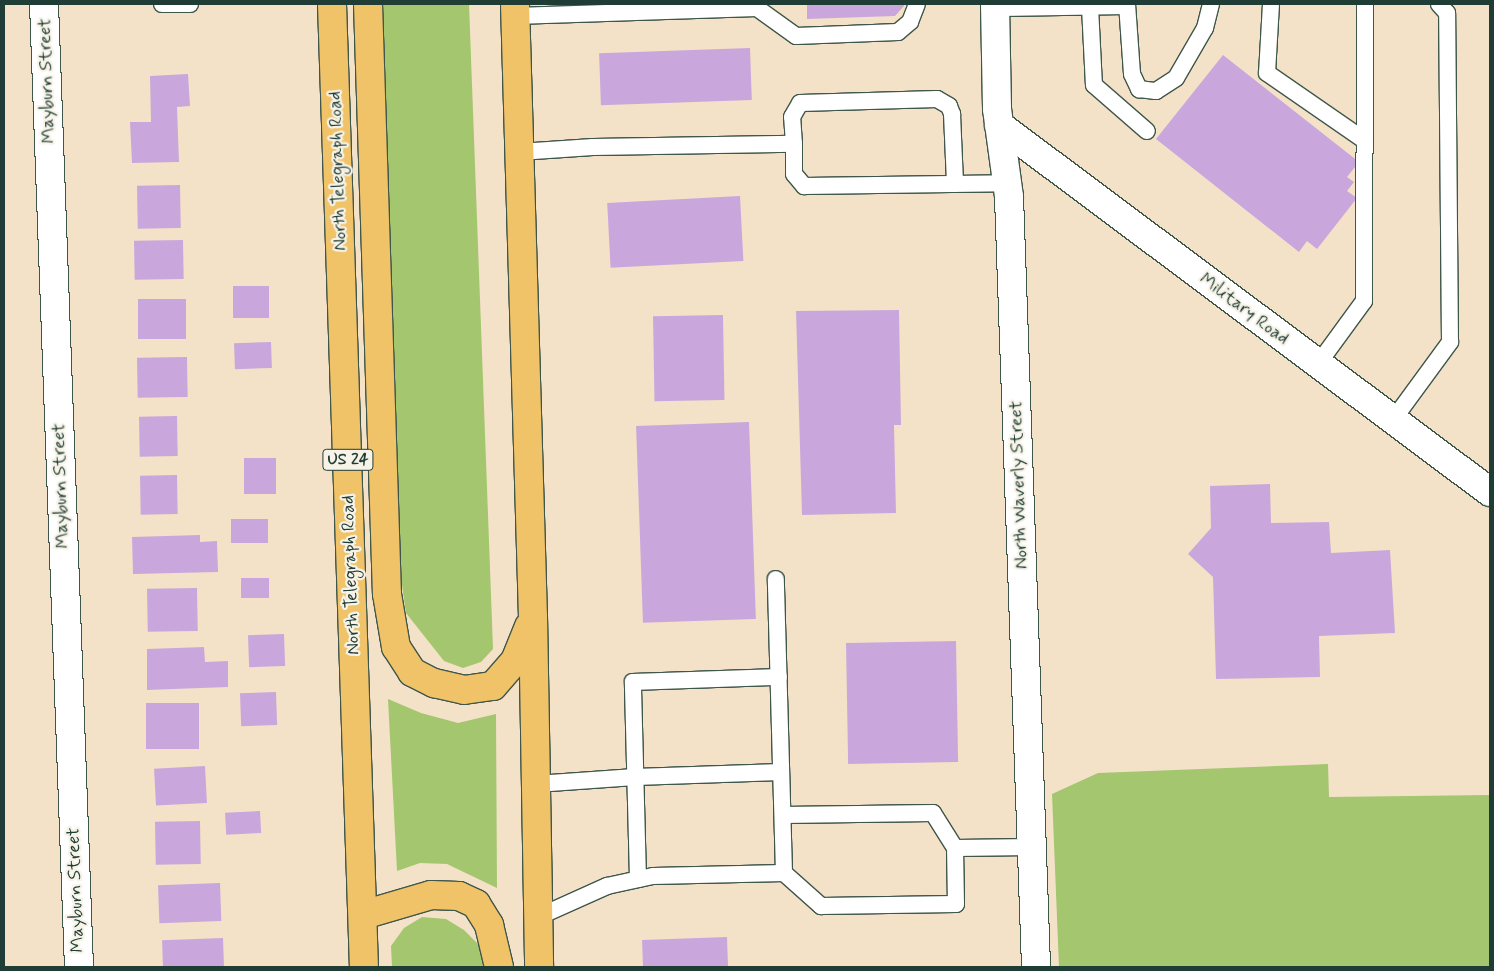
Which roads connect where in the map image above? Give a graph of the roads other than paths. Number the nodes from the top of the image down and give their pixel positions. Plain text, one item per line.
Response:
1 (44, 4) edge
2 (162, 4) edge
3 (190, 4) edge
4 (332, 4) edge
5 (368, 4) edge
6 (916, 4) edge
7 (1211, 4) edge
8 (1271, 4) edge
9 (1365, 4) edge
10 (1439, 4) edge
11 (1127, 5) edge
12 (757, 6) edge
13 (995, 6) edge
14 (1090, 7) junction
15 (623, 8) edge
16 (515, 10) edge
17 (999, 125) junction
18 (1147, 131) dead end
19 (1364, 140) junction
20 (794, 144) junction
21 (519, 152) junction
22 (1007, 182) junction
23 (955, 184) junction
24 (1318, 364) junction
25 (1393, 420) junction
26 (1490, 492) edge
27 (776, 579) dead end
28 (533, 616) junction
29 (779, 677) junction
30 (781, 772) junction
31 (635, 777) junction
32 (536, 784) junction
33 (783, 815) junction
34 (1032, 847) junction
35 (955, 848) junction
36 (784, 873) junction
37 (638, 879) junction
38 (363, 915) junction
39 (538, 918) junction
40 (79, 967) edge
41 (364, 967) edge
42 (499, 967) edge
43 (539, 967) edge
44 (1036, 967) edge

1 - 40 street, Mayburn Street
2 - 3 lane
4 - 38 main road, North Telegraph Road / US 24
5 - 28 main road
6 - 12 lane
7 - 11 lane
8 - 19 lane
9 - 19 lane
10 - 25 lane
11 - 14 lane
12 - 15 lane
13 - 14 lane
13 - 17 street, North Waverly Street
14 - 18 lane
15 - 16 lane
16 - 21 main road
17 - 22 street, North Waverly Street
17 - 24 street, Military Road
19 - 24 lane
20 - 21 lane
20 - 23 lane
20 - 23 lane
21 - 28 main road
22 - 23 lane
22 - 34 street, North Waverly Street
24 - 25 street, Military Road
25 - 26 street, Military Road
27 - 29 lane
28 - 32 main road
29 - 30 lane
29 - 31 lane
30 - 31 lane
30 - 33 lane
31 - 32 lane
31 - 37 lane
32 - 39 main road
33 - 35 lane
33 - 36 lane
34 - 35 lane
34 - 44 street, North Waverly Street
35 - 36 lane
36 - 37 lane
37 - 39 lane
38 - 41 main road, North Telegraph Road / US 24
38 - 42 main road
39 - 43 main road

